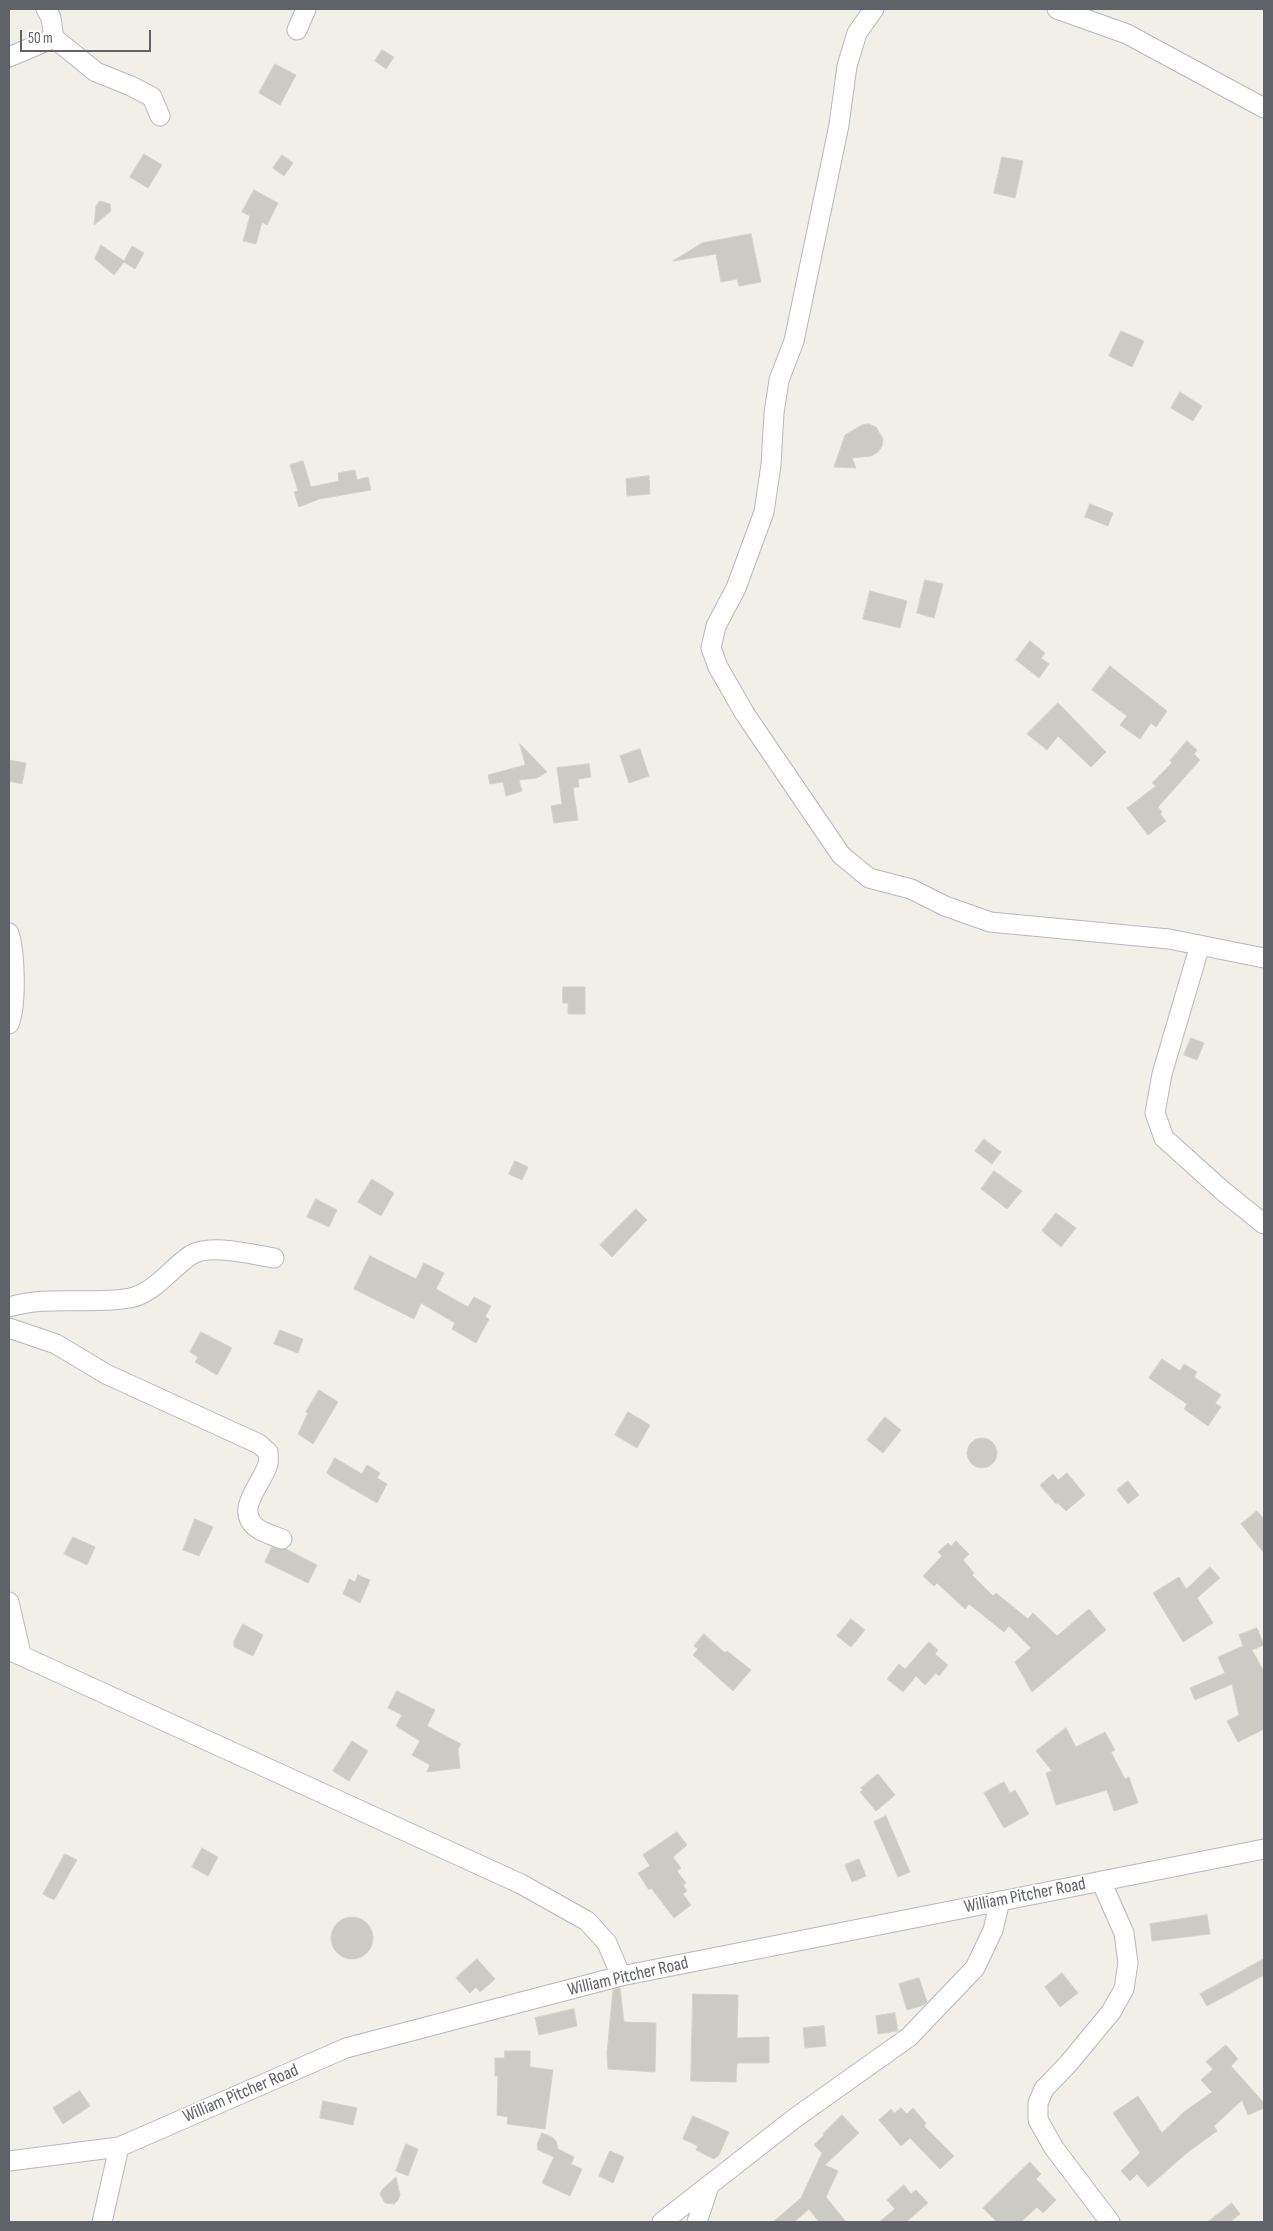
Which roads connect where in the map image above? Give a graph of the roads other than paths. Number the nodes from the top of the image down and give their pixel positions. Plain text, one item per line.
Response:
1 (46, 9) edge
2 (306, 9) edge
3 (874, 9) edge
4 (1057, 9) edge
5 (297, 30) dead end
6 (54, 38) junction
7 (9, 57) edge
8 (1264, 108) edge
9 (160, 116) dead end
10 (9, 933) edge
11 (1200, 945) junction
12 (1264, 958) edge
13 (9, 1024) edge
14 (1264, 1224) edge
15 (274, 1258) dead end
16 (9, 1307) edge
17 (9, 1328) edge
18 (282, 1539) dead end
19 (9, 1602) edge
20 (15, 1652) edge
21 (1264, 1849) edge
22 (1101, 1881) junction
23 (1000, 1901) junction
24 (621, 1976) junction
25 (119, 2147) junction
26 (9, 2161) edge
27 (709, 2186) junction
28 (102, 2222) edge
29 (662, 2222) edge
30 (697, 2222) edge
31 (1110, 2222) edge

1 - 6 street
2 - 5 street
3 - 11 street
4 - 8 street
6 - 7 street
6 - 9 street
10 - 13 street
11 - 12 street
11 - 14 street
15 - 16 street
17 - 18 street
19 - 20 street
20 - 24 street
21 - 22 street, William Pitcher Road
22 - 23 street, William Pitcher Road
22 - 31 street
23 - 24 street, William Pitcher Road
23 - 27 street
24 - 25 street, William Pitcher Road
25 - 26 street, William Pitcher Road
25 - 28 street
27 - 29 street
27 - 30 street

